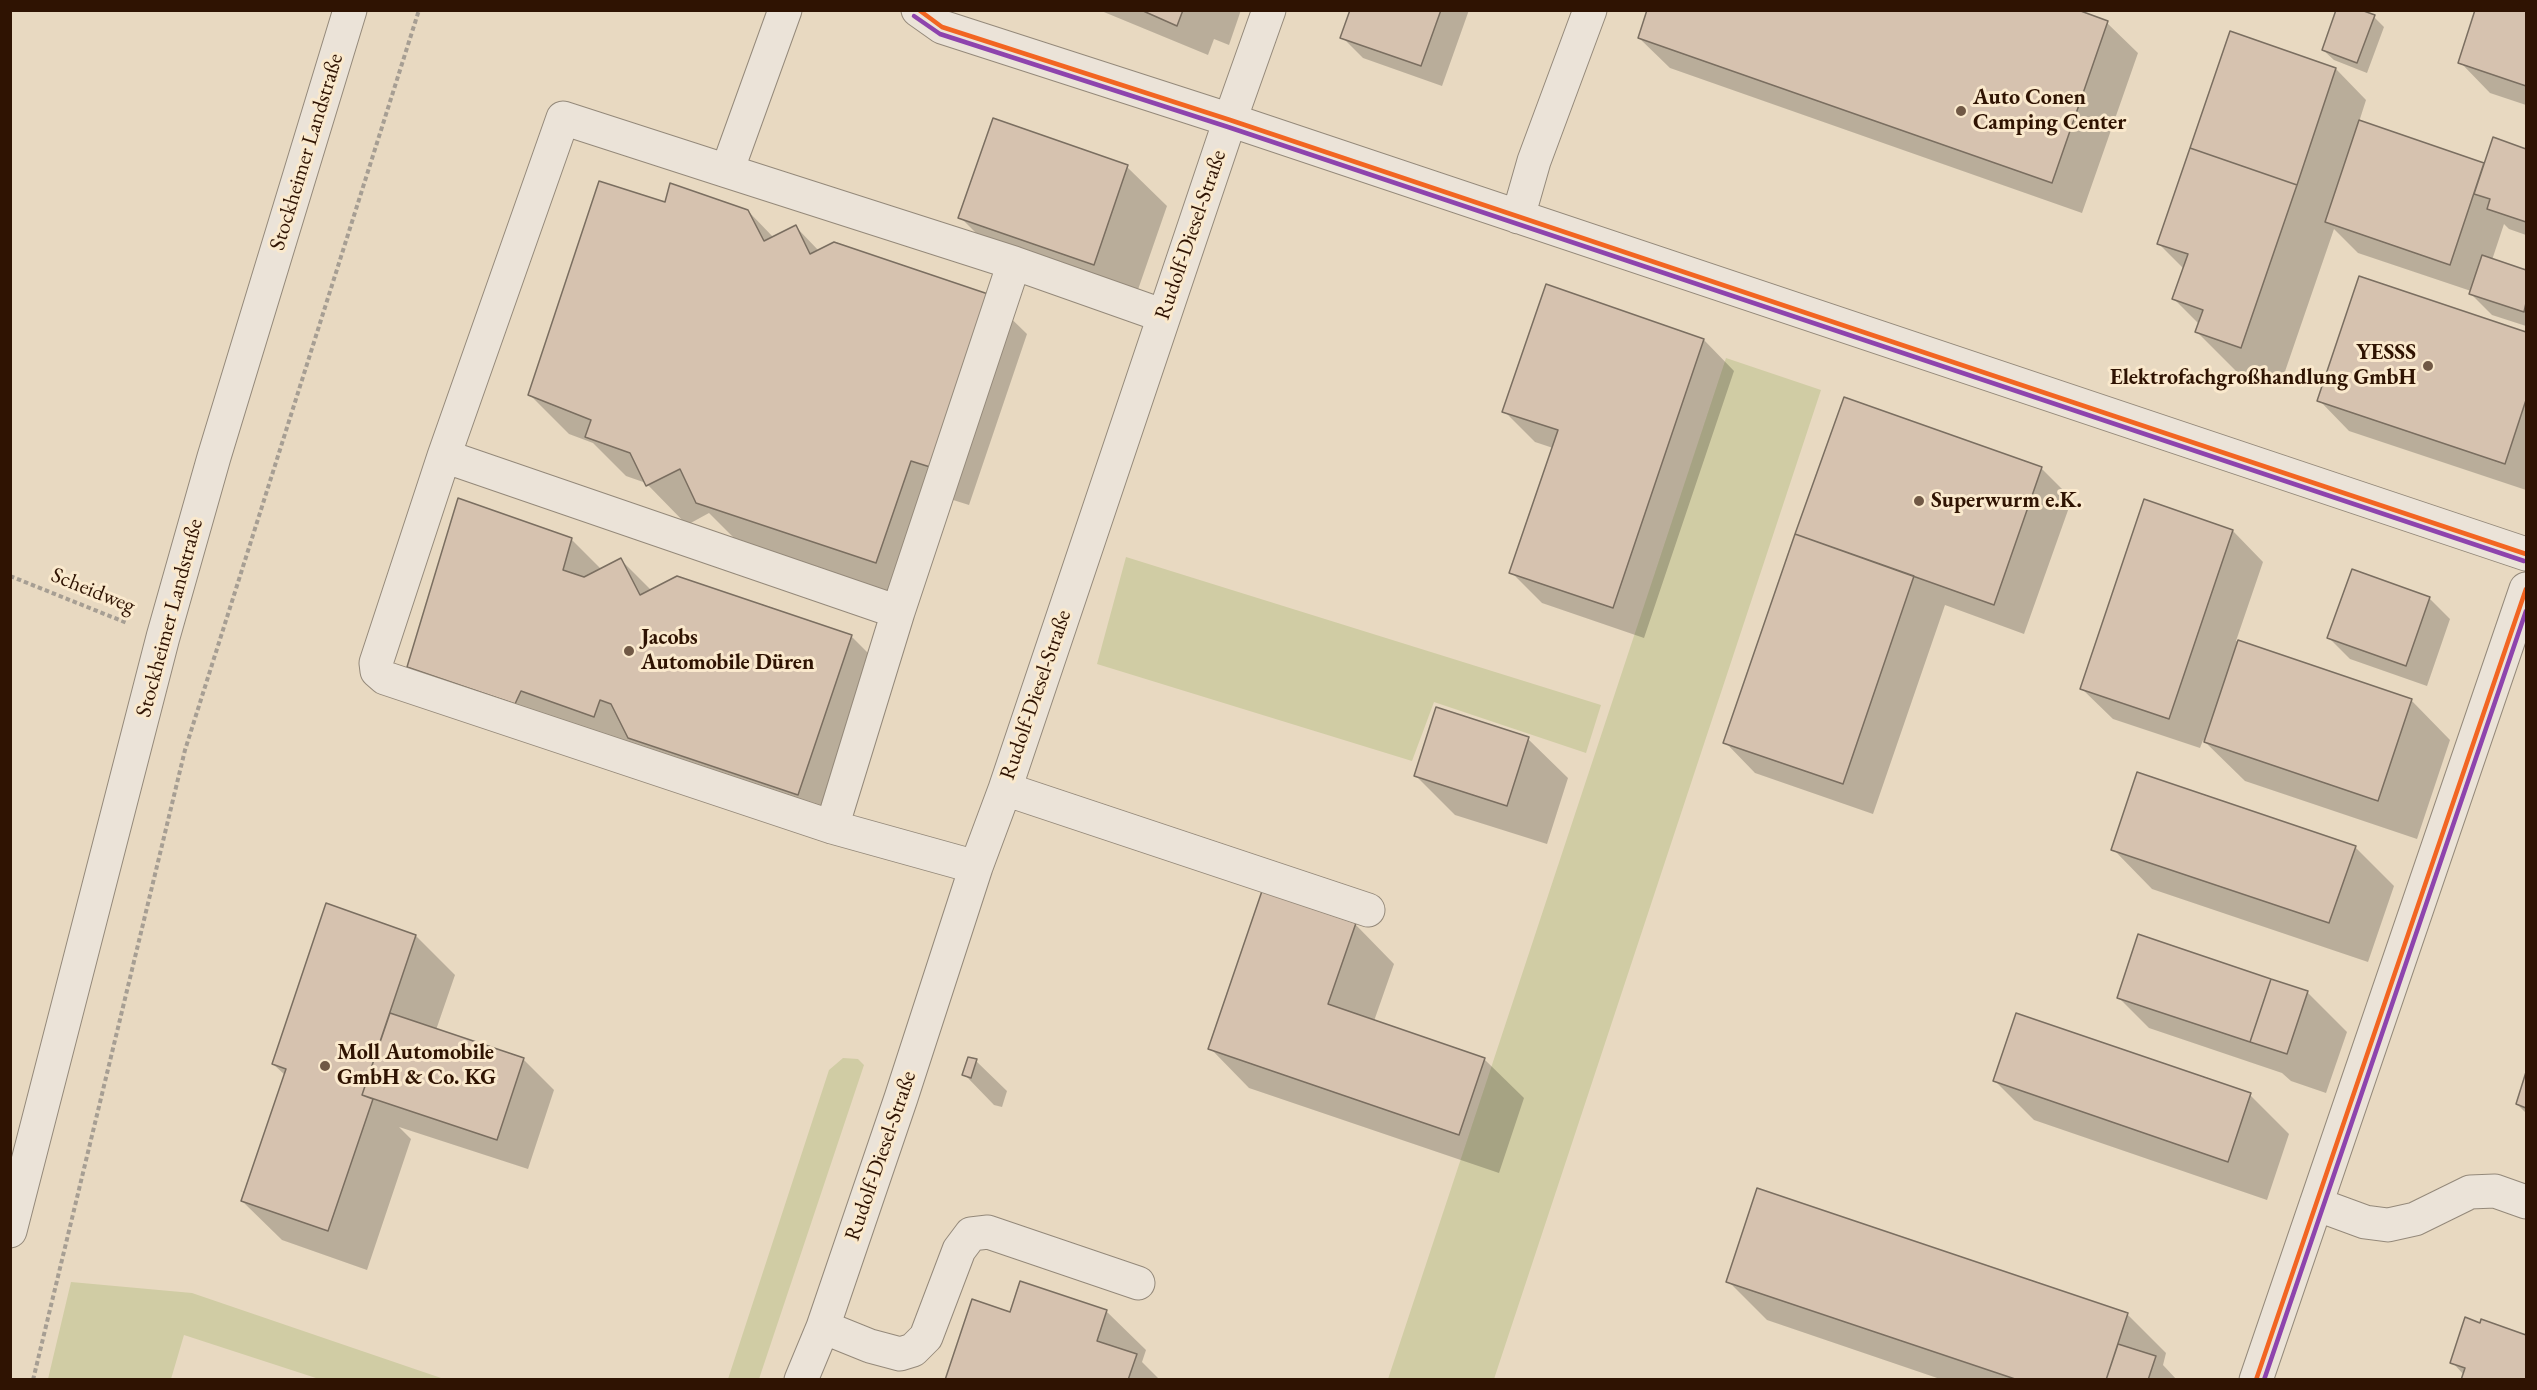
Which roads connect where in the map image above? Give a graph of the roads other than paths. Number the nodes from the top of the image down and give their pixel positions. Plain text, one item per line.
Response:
1 (350, 10) edge
2 (785, 10) edge
3 (918, 10) edge
4 (1269, 10) edge
5 (1590, 10) edge
6 (1230, 120) junction
7 (727, 171) junction
8 (1518, 217) junction
9 (1014, 263) junction
10 (1164, 316) junction
11 (444, 456) junction
12 (2526, 554) edge
13 (2526, 589) edge
14 (898, 612) junction
15 (1005, 789) junction
16 (832, 827) junction
17 (976, 867) junction
18 (1368, 910) dead end
19 (2526, 1202) edge
20 (2316, 1204) junction
21 (10, 1231) edge
22 (1138, 1283) dead end
23 (823, 1327) junction
24 (801, 1380) edge
25 (2256, 1380) edge

1 - 21 street, Stockheimer Landstraße
2 - 7 street
3 - 6 street
4 - 6 street, Rudolf-Diesel-Straße
5 - 8 street
6 - 8 street
6 - 10 street, Rudolf-Diesel-Straße
7 - 9 street
7 - 11 street
8 - 12 street
9 - 10 street
9 - 14 street
10 - 15 street, Rudolf-Diesel-Straße
11 - 14 street
11 - 16 street
13 - 20 street
14 - 16 street
15 - 17 street, Rudolf-Diesel-Straße
15 - 18 street
16 - 17 street
17 - 23 street, Rudolf-Diesel-Straße
19 - 20 street
20 - 25 street
22 - 23 street
23 - 24 street, Rudolf-Diesel-Straße

